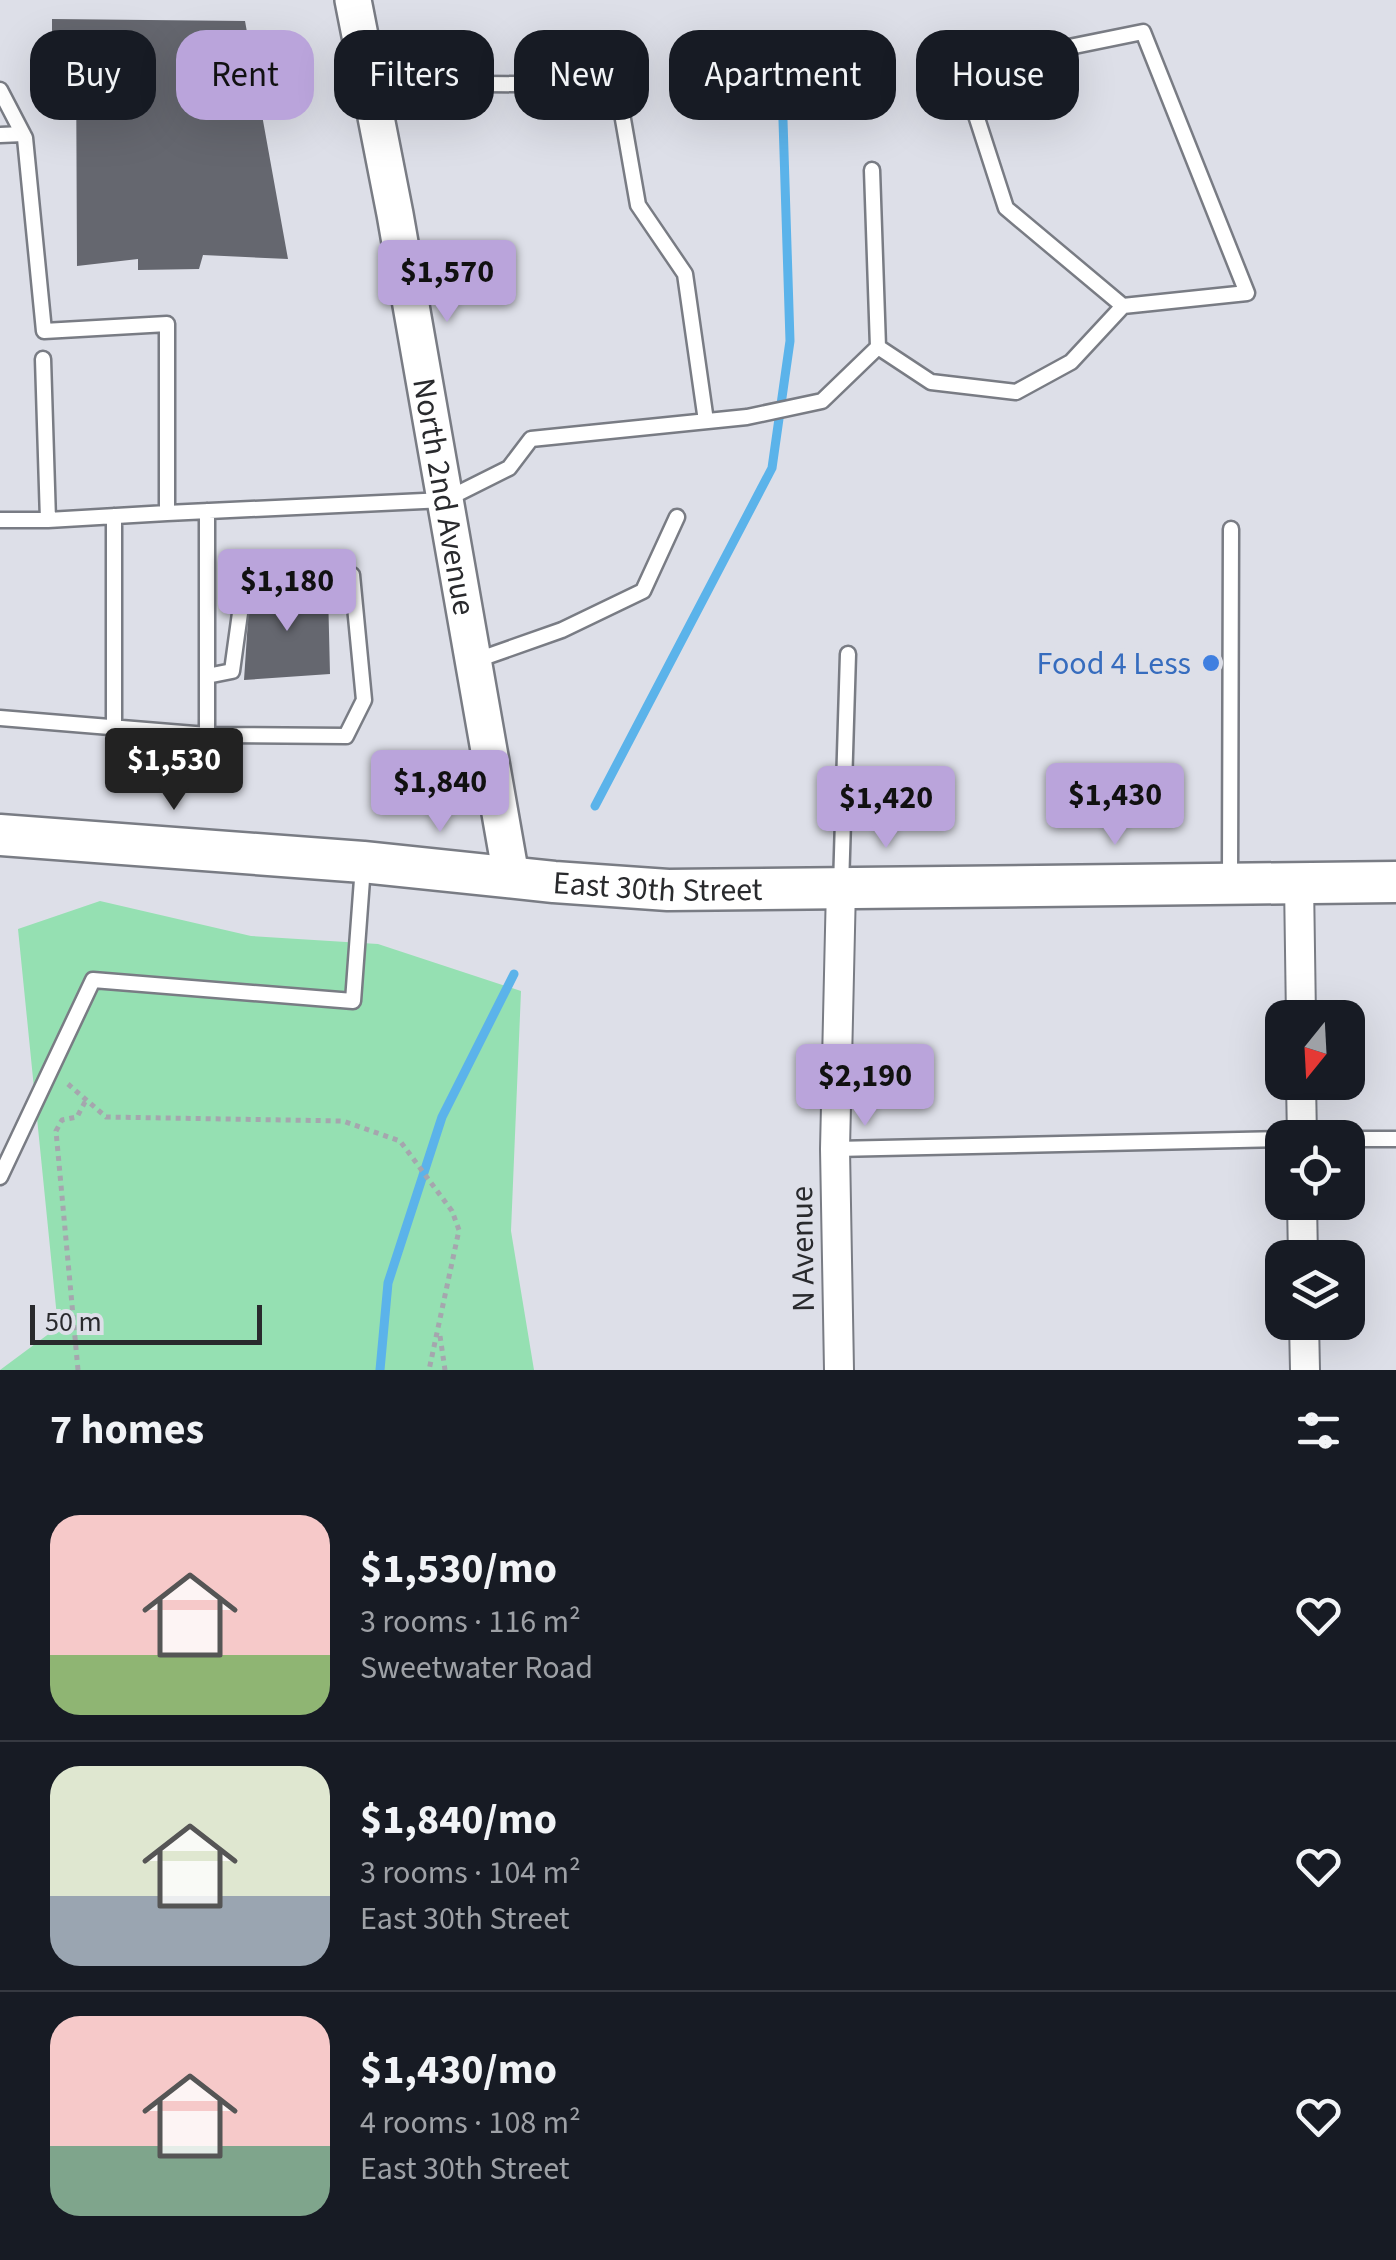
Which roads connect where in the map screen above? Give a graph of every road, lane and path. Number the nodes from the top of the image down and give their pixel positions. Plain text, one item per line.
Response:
1 (352, 0) edge
2 (358, 30) edge
3 (494, 84) edge
4 (0, 90) edge
5 (376, 120) edge
6 (23, 134) junction
7 (0, 135) edge
8 (872, 170) dead end
9 (1122, 306) junction
10 (878, 347) junction
11 (43, 359) dead end
12 (706, 421) junction
13 (445, 500) junction
14 (207, 511) junction
15 (166, 513) junction
16 (114, 516) junction
17 (677, 517) dead end
18 (0, 520) edge
19 (48, 520) junction
20 (1230, 529) dead end
21 (848, 654) dead end
22 (473, 662) junction
23 (207, 676) junction
24 (0, 718) edge
25 (114, 728) junction
26 (206, 735) junction
27 (0, 835) edge
28 (353, 862) junction
29 (511, 876) junction
30 (1230, 882) junction
31 (1299, 882) junction
32 (1396, 882) edge
33 (841, 888) junction
34 (1300, 1000) edge
35 (51, 1069) junction
36 (86, 1100) junction
37 (1265, 1139) edge
38 (1365, 1139) edge
39 (1396, 1139) edge
40 (835, 1149) junction
41 (0, 1177) edge
42 (439, 1328) junction
43 (1304, 1340) edge
44 (78, 1370) edge
45 (429, 1370) edge
46 (446, 1370) edge
47 (839, 1370) edge
48 (1304, 1370) edge

1 - 2 street, North 2nd Avenue
3 - 12 lane
4 - 6 lane
5 - 13 street, North 2nd Avenue
6 - 7 lane
6 - 15 lane
8 - 10 lane
9 - 9 lane
9 - 10 lane
10 - 12 lane
11 - 19 lane
12 - 13 lane
13 - 14 lane
13 - 22 street, North 2nd Avenue
14 - 15 lane
14 - 23 lane
15 - 16 lane
16 - 19 lane
16 - 25 lane
17 - 22 lane
18 - 19 lane
20 - 30 lane
21 - 33 lane
22 - 29 street, North 2nd Avenue
23 - 26 lane
23 - 26 lane
24 - 25 lane
25 - 26 lane
27 - 28 main road, East 30th Street
28 - 29 main road, East 30th Street
28 - 35 lane
29 - 33 main road, East 30th Street
30 - 31 main road, East 30th Street
30 - 33 main road, East 30th Street
31 - 32 main road, East 30th Street
31 - 34 street
33 - 40 street, N Avenue
35 - 36 path
35 - 41 lane
36 - 42 path
36 - 44 path
37 - 40 lane
38 - 39 lane
40 - 47 street, N Avenue
42 - 45 path
42 - 46 path
43 - 48 street

